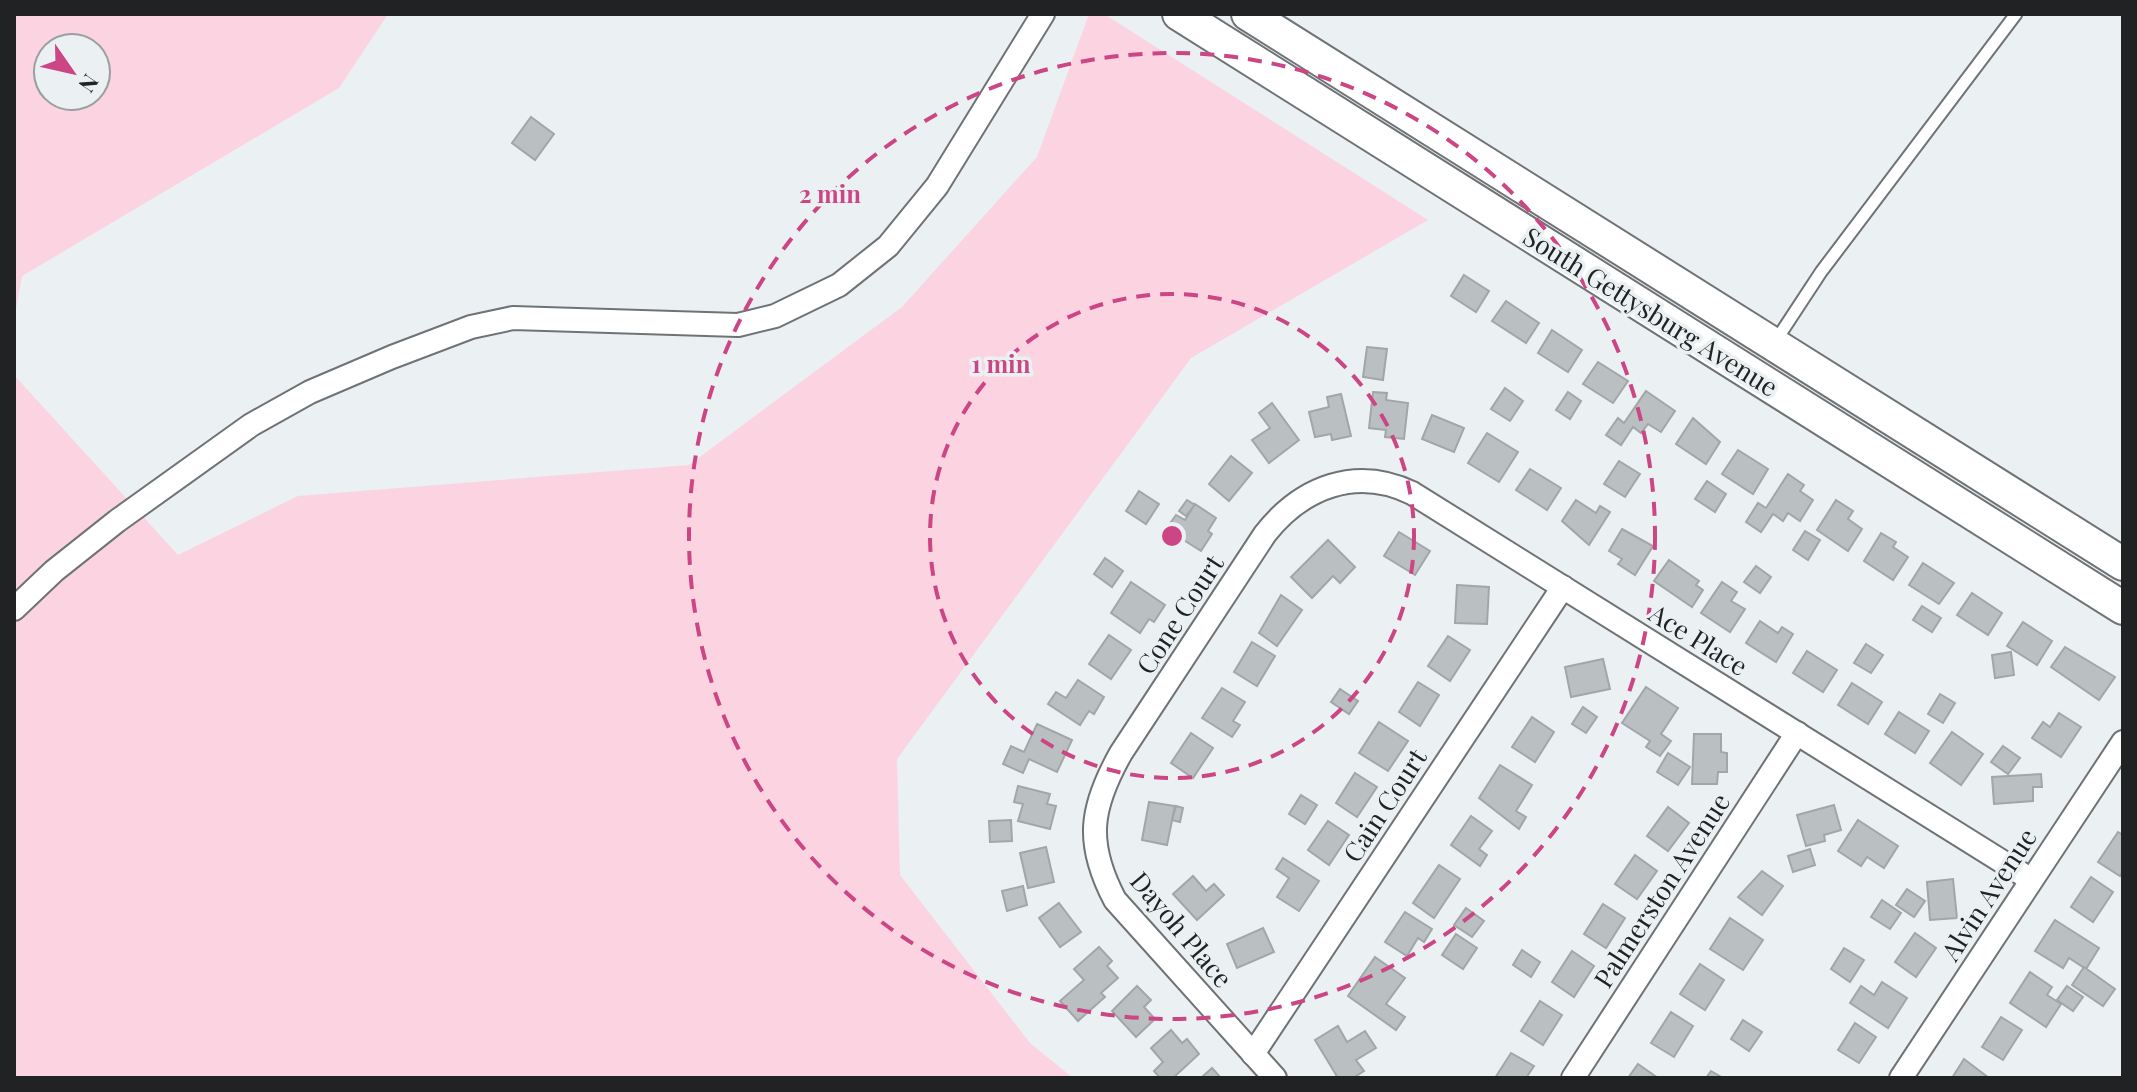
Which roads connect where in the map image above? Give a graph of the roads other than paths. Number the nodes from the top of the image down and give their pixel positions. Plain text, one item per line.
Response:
1 (1043, 14) edge
2 (1179, 14) edge
3 (1248, 14) edge
4 (2016, 14) edge
5 (1774, 342) junction
6 (1328, 486) joint
7 (2123, 564) edge
8 (1563, 587) junction
9 (2123, 608) edge
10 (14, 609) edge
11 (1797, 733) junction
12 (2123, 742) edge
13 (1100, 796) joint
14 (2030, 879) junction
15 (1253, 1054) junction
16 (1275, 1078) edge
17 (1573, 1078) edge
18 (1901, 1078) edge

1 - 10 street
2 - 9 main road, South Gettysburg Avenue
3 - 5 main road, South Gettysburg Avenue
4 - 5 lane
5 - 7 main road, South Gettysburg Avenue
6 - 8 street, Ace Place
6 - 13 street, Cone Court
8 - 11 street, Ace Place
8 - 15 street, Cain Court
11 - 14 street, Ace Place
11 - 17 street, Palmerston Avenue
12 - 14 street, Alvin Avenue
13 - 15 street, Dayoh Place
14 - 18 street, Alvin Avenue
15 - 16 street, Dayoh Place

